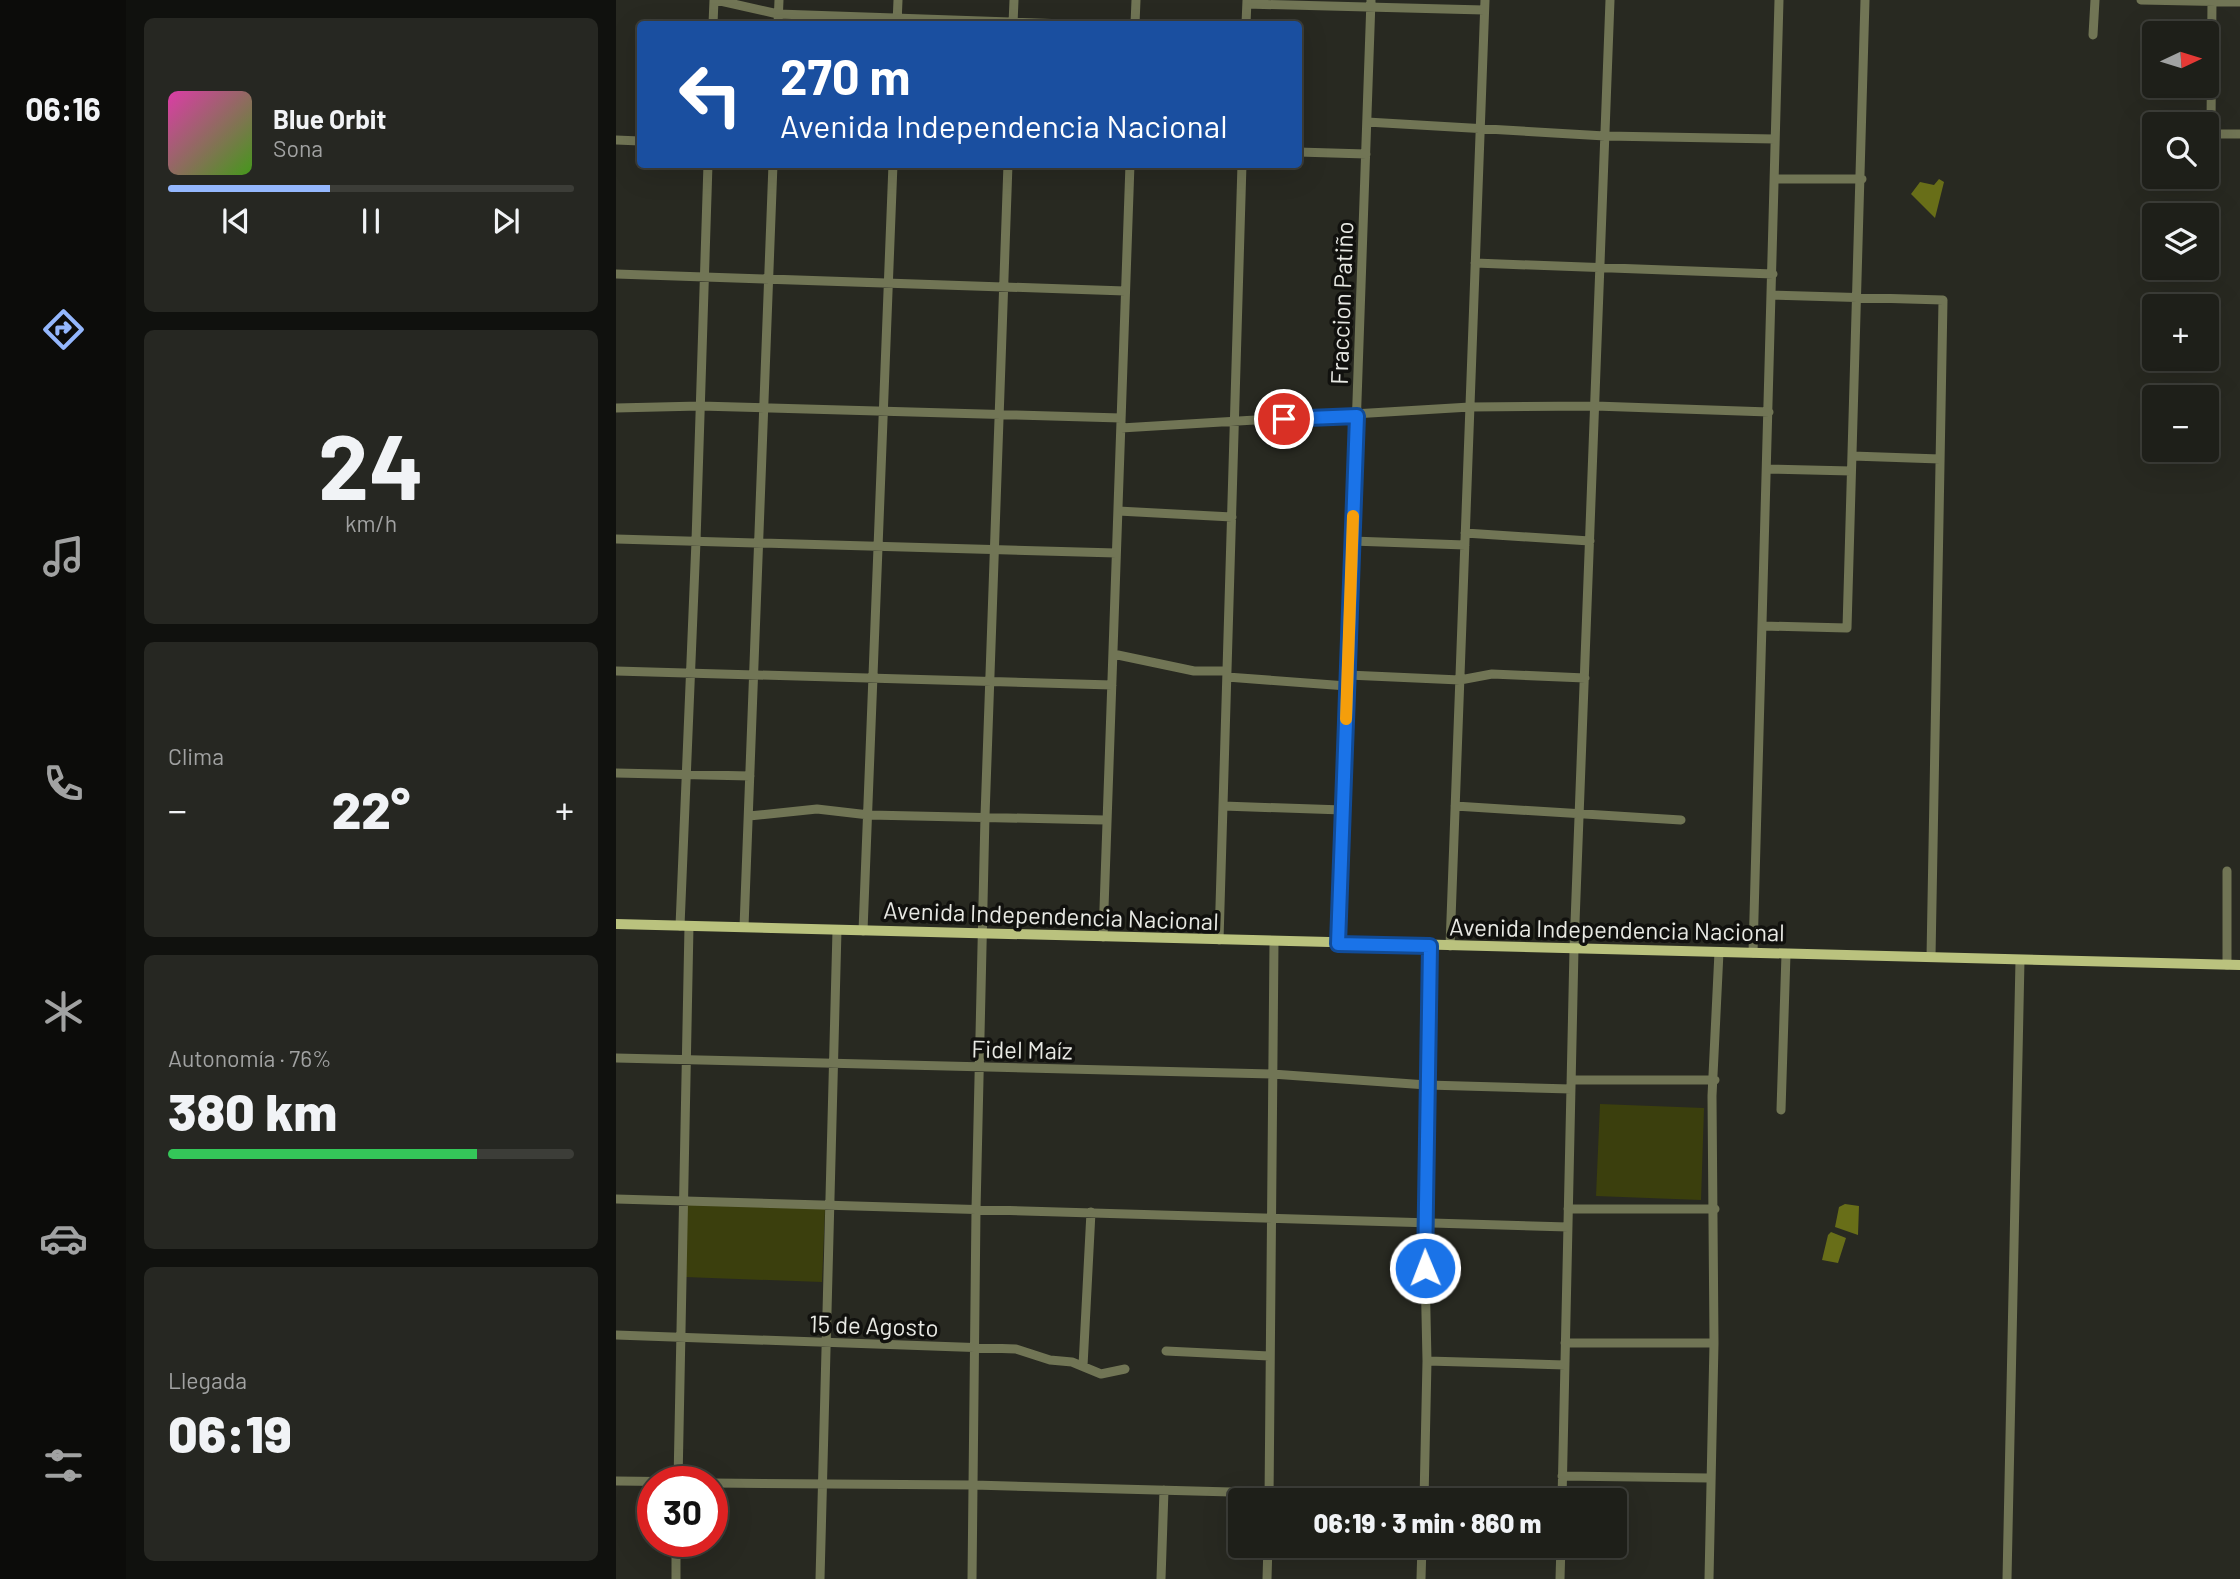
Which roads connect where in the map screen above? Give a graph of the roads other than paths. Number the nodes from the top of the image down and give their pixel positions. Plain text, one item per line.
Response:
1 (715, 0) edge
2 (779, 0) edge
3 (898, 0) edge
4 (1014, 0) edge
5 (1136, 0) edge
6 (1610, 0) edge
7 (1779, 0) edge
8 (1865, 0) edge
9 (2095, 0) edge
10 (2141, 0) edge
11 (2212, 1) edge
12 (1247, 2) edge
13 (2240, 2) edge
14 (1371, 3) edge
15 (1484, 5) edge
16 (778, 14) junction
17 (713, 21) edge
18 (778, 21) edge
19 (897, 21) edge
20 (1014, 21) edge
21 (1135, 21) edge
22 (1246, 21) edge
23 (2093, 35) dead end
24 (1367, 122) junction
25 (1479, 129) junction
26 (2240, 134) edge
27 (1605, 136) junction
28 (1775, 139) junction
29 (616, 140) edge
30 (637, 141) edge
31 (1302, 152) edge
32 (1366, 154) junction
33 (708, 168) edge
34 (773, 168) edge
35 (893, 168) edge
36 (1008, 168) edge
37 (1127, 168) edge
38 (1242, 168) edge
39 (1774, 179) junction
40 (1862, 179) junction
41 (1475, 263) junction
42 (1601, 266) junction
43 (616, 274) edge
44 (1773, 274) junction
45 (704, 275) junction
46 (767, 279) junction
47 (888, 282) junction
48 (1004, 286) junction
49 (1125, 291) junction
50 (1773, 295) junction
51 (1856, 297) junction
52 (700, 406) junction
53 (1595, 406) junction
54 (1470, 407) junction
55 (616, 408) edge
56 (763, 408) junction
57 (883, 410) junction
58 (1769, 412) junction
59 (999, 414) junction
60 (1357, 416) junction
61 (1236, 421) junction
62 (1121, 423) junction
63 (1852, 456) junction
64 (1940, 459) junction
65 (1768, 469) junction
66 (1851, 471) junction
67 (1118, 511) junction
68 (1232, 517) junction
69 (1465, 533) junction
70 (616, 539) edge
71 (696, 541) junction
72 (1352, 541) junction
73 (1590, 541) junction
74 (759, 545) junction
75 (1465, 545) junction
76 (877, 546) junction
77 (995, 548) junction
78 (1116, 553) junction
79 (1763, 625) junction
80 (1113, 654) junction
81 (616, 671) edge
82 (691, 673) junction
83 (754, 674) junction
84 (1227, 674) junction
85 (874, 676) junction
86 (1348, 676) junction
87 (1585, 678) junction
88 (1460, 680) junction
89 (991, 681) junction
90 (1112, 685) junction
91 (1347, 686) junction
92 (616, 774) edge
93 (686, 775) junction
94 (750, 776) junction
95 (1223, 806) junction
96 (1455, 806) junction
97 (1343, 810) junction
98 (1580, 814) junction
99 (869, 815) junction
100 (749, 816) junction
101 (985, 816) junction
102 (1105, 820) junction
103 (1681, 820) dead end
104 (2227, 871) dead end
105 (616, 924) edge
106 (684, 926) junction
107 (744, 928) junction
108 (837, 930) junction
109 (863, 931) junction
110 (982, 934) junction
111 (1103, 937) junction
112 (1219, 940) junction
113 (1274, 942) junction
114 (1338, 944) junction
115 (1430, 946) junction
116 (1450, 946) junction
117 (1574, 949) junction
118 (1719, 953) junction
119 (1753, 953) junction
120 (1786, 954) junction
121 (1931, 957) junction
122 (2020, 960) junction
123 (2227, 965) junction
124 (2240, 965) edge
125 (616, 1058) edge
126 (686, 1059) junction
127 (835, 1062) junction
128 (979, 1068) junction
129 (1272, 1074) junction
130 (1714, 1080) junction
131 (1427, 1085) junction
132 (1571, 1085) junction
133 (1781, 1110) dead end
134 (616, 1199) edge
135 (683, 1200) junction
136 (828, 1207) junction
137 (1568, 1209) junction
138 (1715, 1209) junction
139 (976, 1210) junction
140 (1091, 1212) junction
141 (1271, 1216) junction
142 (1424, 1221) junction
143 (1568, 1227) junction
144 (616, 1335) edge
145 (680, 1338) junction
146 (825, 1342) junction
147 (1565, 1343) junction
148 (1714, 1343) junction
149 (974, 1348) junction
150 (1166, 1351) dead end
151 (1269, 1356) junction
152 (1427, 1361) junction
153 (1565, 1365) junction
154 (1083, 1366) junction
155 (1125, 1369) dead end
156 (678, 1466) edge
157 (1562, 1476) junction
158 (1709, 1478) junction
159 (616, 1482) edge
160 (637, 1482) edge
161 (728, 1483) edge
162 (973, 1485) junction
163 (822, 1486) junction
164 (1269, 1488) edge
165 (1424, 1488) edge
166 (1562, 1488) edge
167 (1164, 1490) junction
168 (1228, 1494) edge
169 (676, 1557) edge
170 (1268, 1558) edge
171 (1422, 1558) edge
172 (1561, 1558) edge
173 (676, 1579) edge
174 (820, 1579) edge
175 (972, 1579) edge
176 (1161, 1579) edge
177 (1267, 1579) edge
178 (1421, 1579) edge
179 (1560, 1579) edge
180 (1709, 1579) edge
181 (2007, 1579) edge

1 - 16 street
1 - 17 street
2 - 16 street
3 - 19 street
4 - 20 street
5 - 21 street
6 - 27 street
7 - 28 street
8 - 40 street
9 - 23 street
10 - 11 street
11 - 13 street
11 - 26 street
12 - 14 street
12 - 22 street
14 - 15 street
14 - 24 street, Fraccion Patiño
15 - 25 street
16 - 18 street
16 - 19 street
24 - 25 street
24 - 32 street, Fraccion Patiño
25 - 27 street
25 - 41 street
27 - 28 street
27 - 42 street
28 - 39 street
29 - 30 street
31 - 32 street
32 - 60 street, Fraccion Patiño
33 - 45 street
34 - 46 street
35 - 47 street
36 - 48 street
37 - 49 street
38 - 61 street
39 - 40 street
39 - 44 street
40 - 51 street
41 - 42 street
41 - 54 street
42 - 44 street
42 - 53 street
43 - 45 street
44 - 50 street
45 - 46 street
45 - 52 street
46 - 47 street
46 - 56 street
47 - 48 street
47 - 57 street
48 - 49 street
48 - 59 street
49 - 62 street
50 - 51 street
50 - 58 street
51 - 63 street
51 - 64 street
52 - 55 street
52 - 56 street
52 - 71 street
53 - 54 street
53 - 58 street
53 - 73 street
54 - 60 street
54 - 69 street
56 - 57 street
56 - 74 street
57 - 59 street
57 - 76 street
58 - 65 street
59 - 62 street
59 - 77 street
60 - 61 street
60 - 72 street, Fraccion Patiño
61 - 62 street
61 - 68 street
62 - 67 street
63 - 64 street
63 - 66 street
64 - 121 street
65 - 66 street
65 - 79 street
66 - 79 street
67 - 68 street
67 - 78 street
68 - 84 street
69 - 73 street
69 - 75 street
70 - 71 street
71 - 74 street
71 - 82 street
72 - 75 street
72 - 86 street, Fraccion Patiño
73 - 87 street
74 - 76 street
74 - 83 street
75 - 88 street
76 - 77 street
76 - 85 street
77 - 78 street
77 - 89 street
78 - 80 street
79 - 119 street
80 - 84 street
80 - 90 street
81 - 82 street
82 - 83 street
82 - 93 street
83 - 85 street
83 - 94 street
84 - 91 street
84 - 95 street
85 - 89 street
85 - 99 street
86 - 88 street
86 - 91 street, Fraccion Patiño
87 - 88 street
87 - 98 street
88 - 96 street
89 - 90 street
89 - 101 street
90 - 102 street
91 - 97 street, Fraccion Patiño
92 - 93 street
93 - 94 street
93 - 106 street
94 - 100 street
95 - 97 street
95 - 112 street
96 - 98 street
96 - 116 street
97 - 114 street, Fraccion Patiño
98 - 103 street
98 - 117 street
99 - 100 street
99 - 101 street
99 - 109 street
100 - 107 street
101 - 102 street
101 - 110 street
102 - 111 street
104 - 123 street
105 - 106 main road, Avenida Independencia Nacional
106 - 107 main road, Avenida Independencia Nacional
106 - 126 street
107 - 108 main road, Avenida Independencia Nacional
108 - 109 main road, Avenida Independencia Nacional
108 - 127 street
109 - 110 main road, Avenida Independencia Nacional
110 - 111 main road, Avenida Independencia Nacional
110 - 128 street
111 - 112 main road, Avenida Independencia Nacional
112 - 113 main road, Avenida Independencia Nacional
113 - 114 main road, Avenida Independencia Nacional
113 - 129 street
114 - 115 main road, Avenida Independencia Nacional
115 - 116 main road, Avenida Independencia Nacional
115 - 131 street
116 - 117 main road, Avenida Independencia Nacional
117 - 118 main road, Avenida Independencia Nacional
117 - 132 street
118 - 119 main road, Avenida Independencia Nacional
118 - 130 street
119 - 120 main road, Avenida Independencia Nacional
120 - 121 main road, Avenida Independencia Nacional
120 - 133 street
121 - 122 main road, Avenida Independencia Nacional
122 - 123 main road, Avenida Independencia Nacional
122 - 181 street
123 - 124 main road, Avenida Independencia Nacional
125 - 126 street, Fidel Maíz
126 - 127 street, Fidel Maíz
126 - 135 street
127 - 128 street, Fidel Maíz
127 - 136 street
128 - 129 street, Fidel Maíz
128 - 139 street
129 - 131 street, Fidel Maíz
129 - 141 street
130 - 132 street, Fidel Maíz
130 - 138 street
131 - 132 street, Fidel Maíz
131 - 142 street
132 - 137 street
134 - 135 street
135 - 136 street
135 - 145 street
136 - 139 street
136 - 146 street
137 - 138 street
137 - 143 street
138 - 148 street
139 - 140 street
139 - 149 street
140 - 141 street
140 - 154 street
141 - 142 street
141 - 151 street
142 - 143 street
142 - 152 street
143 - 147 street
144 - 145 street, 15 de Agosto
145 - 146 street, 15 de Agosto
145 - 156 street
146 - 149 street, 15 de Agosto
146 - 163 street
147 - 148 street
147 - 153 street
148 - 158 street
149 - 154 street, 15 de Agosto
149 - 162 street
150 - 151 street
151 - 164 street
152 - 153 street
152 - 165 street
153 - 157 street
154 - 155 street, 15 de Agosto
157 - 158 street
157 - 166 street
158 - 180 street
159 - 160 street
161 - 163 street
162 - 163 street
162 - 167 street
162 - 175 street
163 - 174 street
167 - 168 street
167 - 176 street
169 - 173 street
170 - 177 street
171 - 178 street
172 - 179 street

